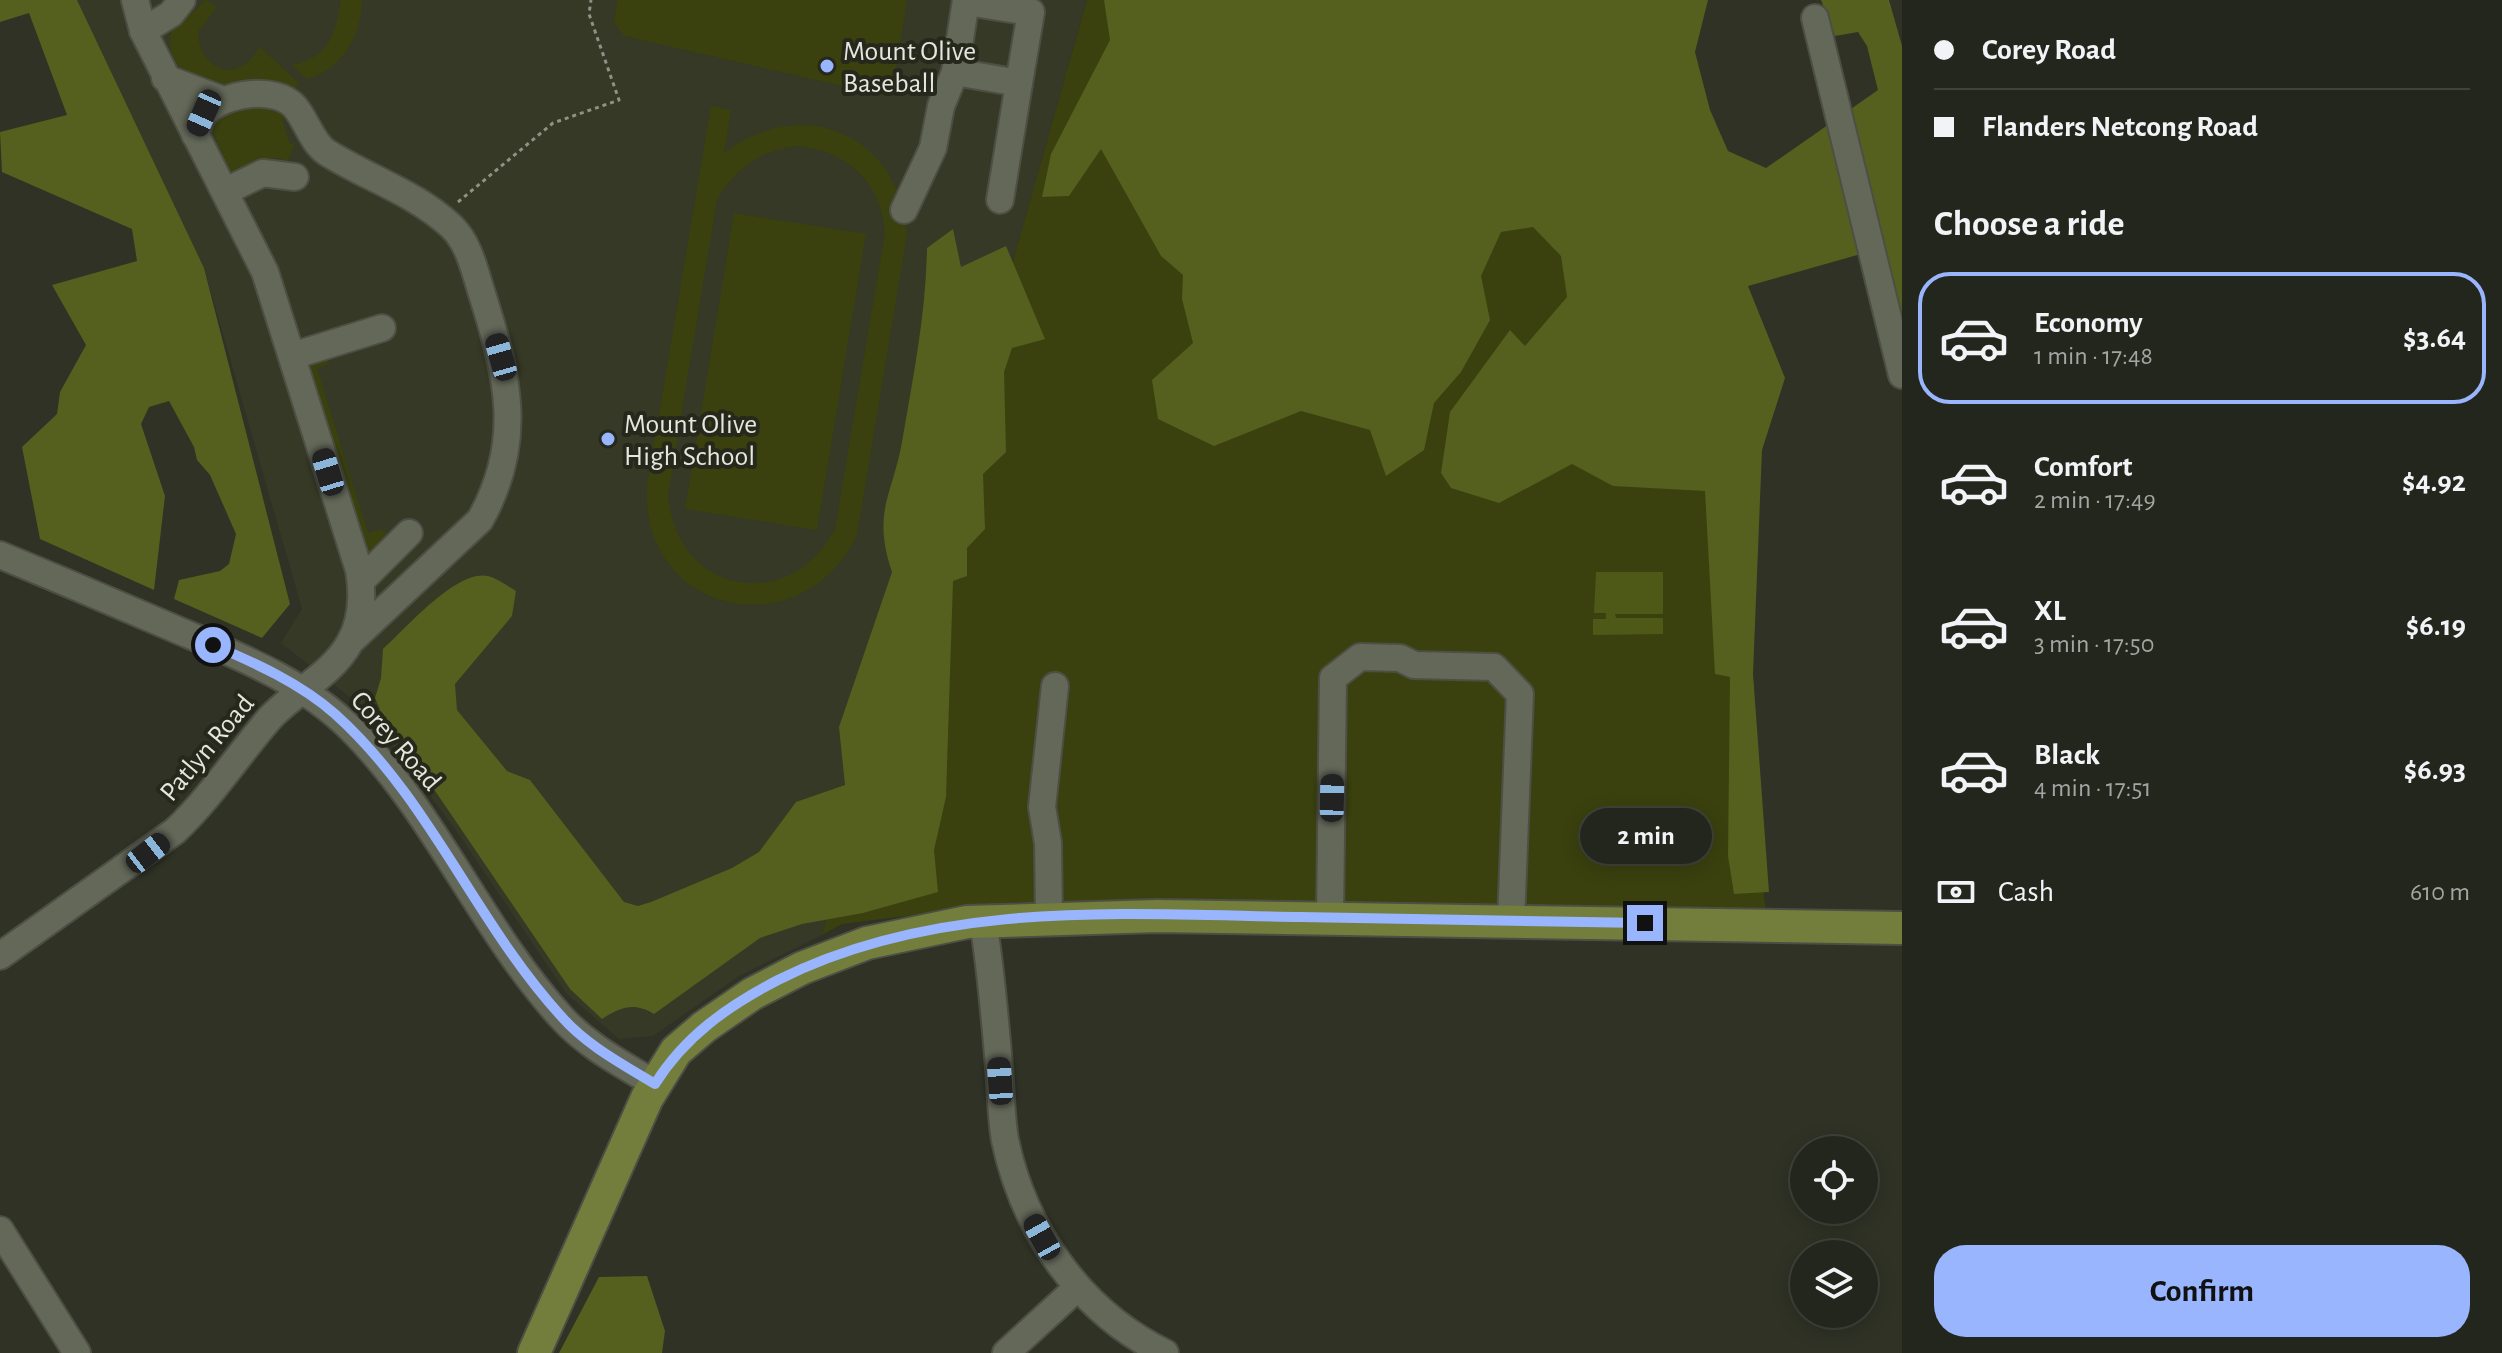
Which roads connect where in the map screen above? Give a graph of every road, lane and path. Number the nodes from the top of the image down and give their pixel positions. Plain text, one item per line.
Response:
1 (135, 0) edge
2 (591, 0) edge
3 (180, 1) edge
4 (966, 1) edge
5 (1815, 18) dead end
6 (143, 31) junction
7 (955, 72) junction
8 (165, 78) junction
9 (1019, 83) junction
10 (223, 100) junction
11 (195, 135) junction
12 (295, 177) dead end
13 (226, 191) junction
14 (1000, 200) dead end
15 (904, 210) dead end
16 (439, 217) junction
17 (382, 328) dead end
18 (292, 356) junction
19 (1902, 375) edge
20 (409, 533) dead end
21 (0, 555) edge
22 (361, 581) junction
23 (350, 642) junction
24 (1055, 686) dead end
25 (302, 690) junction
26 (1049, 917) junction
27 (1330, 918) junction
28 (983, 921) junction
29 (1511, 921) junction
30 (1902, 928) edge
31 (0, 956) edge
32 (655, 1084) junction
33 (0, 1230) edge
34 (1077, 1288) junction
35 (77, 1353) edge
36 (534, 1353) edge
37 (1006, 1353) edge
38 (1165, 1353) edge

1 - 6 street
2 - 16 path
3 - 6 street
4 - 7 street
4 - 9 street
5 - 19 street
6 - 8 street
7 - 9 street
7 - 15 street
8 - 10 street
8 - 11 street
9 - 14 street
10 - 11 street
10 - 16 street, Patlyn Road
11 - 13 street
12 - 13 street
13 - 18 street
16 - 23 street, Patlyn Road
17 - 18 street
18 - 22 street
20 - 22 street
21 - 25 street, Corey Road
22 - 23 street
23 - 25 street, Patlyn Road
24 - 26 street
25 - 31 street, Patlyn Road
25 - 32 street, Corey Road
26 - 27 main road
26 - 28 main road
27 - 29 main road
27 - 29 street
28 - 32 main road
28 - 34 street
29 - 30 main road
32 - 36 main road
33 - 35 street
34 - 37 street
34 - 38 street

